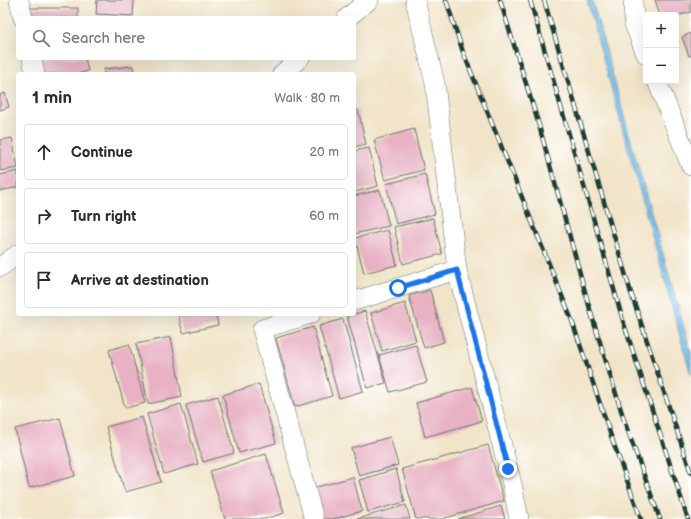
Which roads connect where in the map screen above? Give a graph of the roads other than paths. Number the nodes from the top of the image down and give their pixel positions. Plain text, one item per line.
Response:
1 (19, 0) edge
2 (369, 0) edge
3 (415, 0) edge
4 (633, 0) edge
5 (23, 16) edge
6 (350, 16) edge
7 (644, 48) edge
8 (32, 60) edge
9 (298, 60) edge
10 (35, 72) edge
11 (284, 72) edge
12 (658, 84) edge
13 (691, 166) edge
14 (16, 255) edge
15 (0, 267) edge
16 (457, 270) junction
17 (356, 300) edge
18 (304, 316) edge
19 (314, 519) edge
20 (519, 519) edge

1 - 5 street
2 - 6 street
3 - 16 street
4 - 7 street
8 - 10 street
9 - 11 street
12 - 13 street
14 - 15 street
16 - 17 street
16 - 20 street
18 - 19 street

